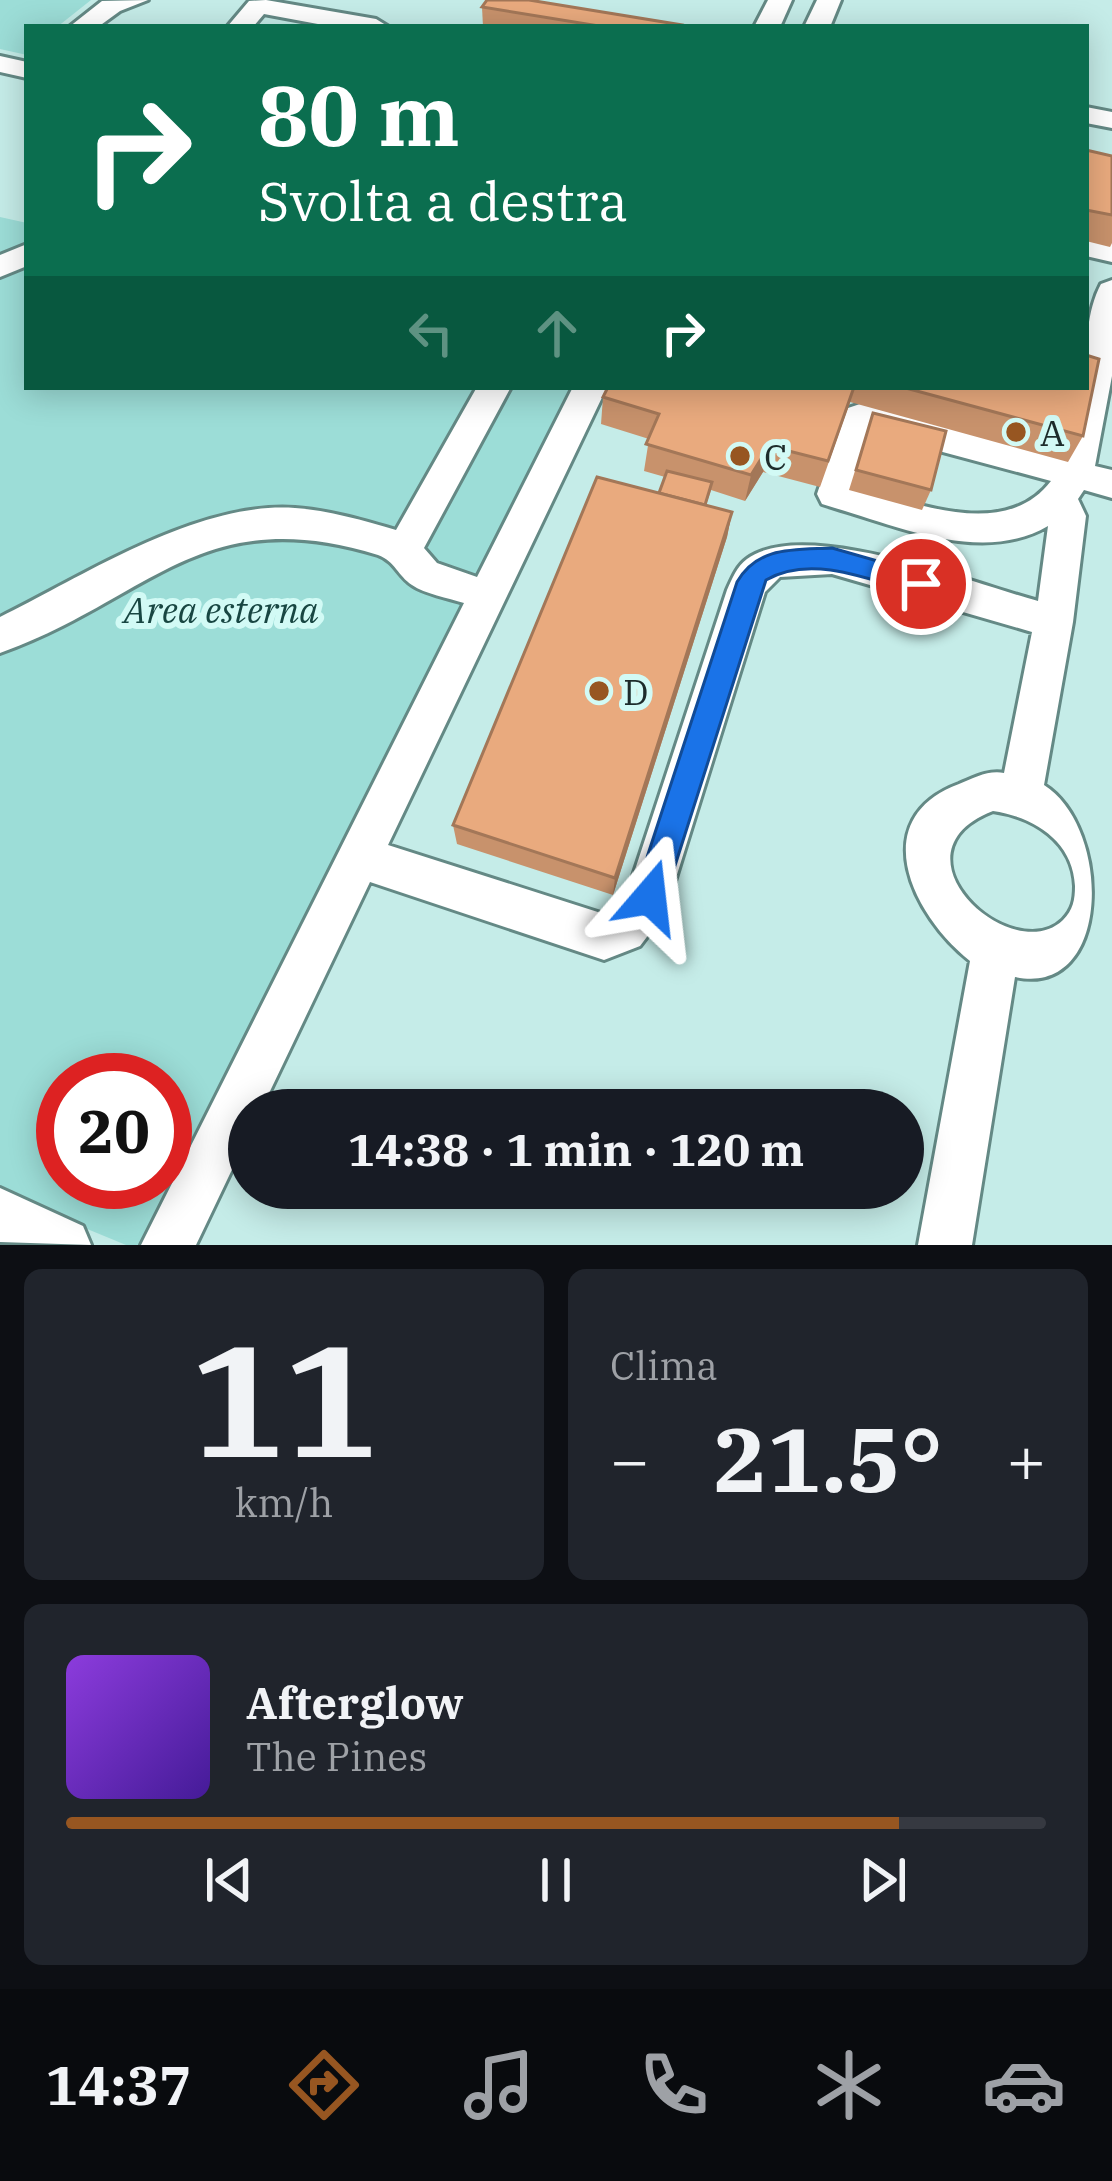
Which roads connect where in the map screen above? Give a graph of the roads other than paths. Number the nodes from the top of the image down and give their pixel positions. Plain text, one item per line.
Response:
1 (108, 0) edge
2 (136, 0) edge
3 (261, 3) edge
4 (317, 8) edge
5 (73, 24) edge
6 (86, 24) edge
7 (367, 24) edge
8 (1104, 308) edge
9 (1098, 382) edge
10 (492, 390) edge
11 (589, 390) edge
12 (1112, 484) edge
13 (1069, 488) junction
14 (404, 550) junction
15 (488, 596) junction
16 (1054, 622) junction
17 (0, 636) edge
18 (1021, 795) junction
19 (359, 857) junction
20 (996, 949) junction
21 (0, 1214) edge
22 (64, 1245) edge
23 (168, 1245) edge
24 (945, 1245) edge

1 - 5 lane
2 - 6 lane
3 - 4 lane
4 - 7 lane
8 - 9 lane
9 - 13 lane
10 - 14 lane
11 - 15 lane
12 - 13 lane
13 - 13 lane
13 - 16 lane
14 - 15 lane
14 - 17 lane
15 - 19 lane
16 - 18 lane
16 - 19 lane
18 - 20 lane
18 - 20 lane
19 - 23 lane
20 - 24 lane
21 - 22 lane

